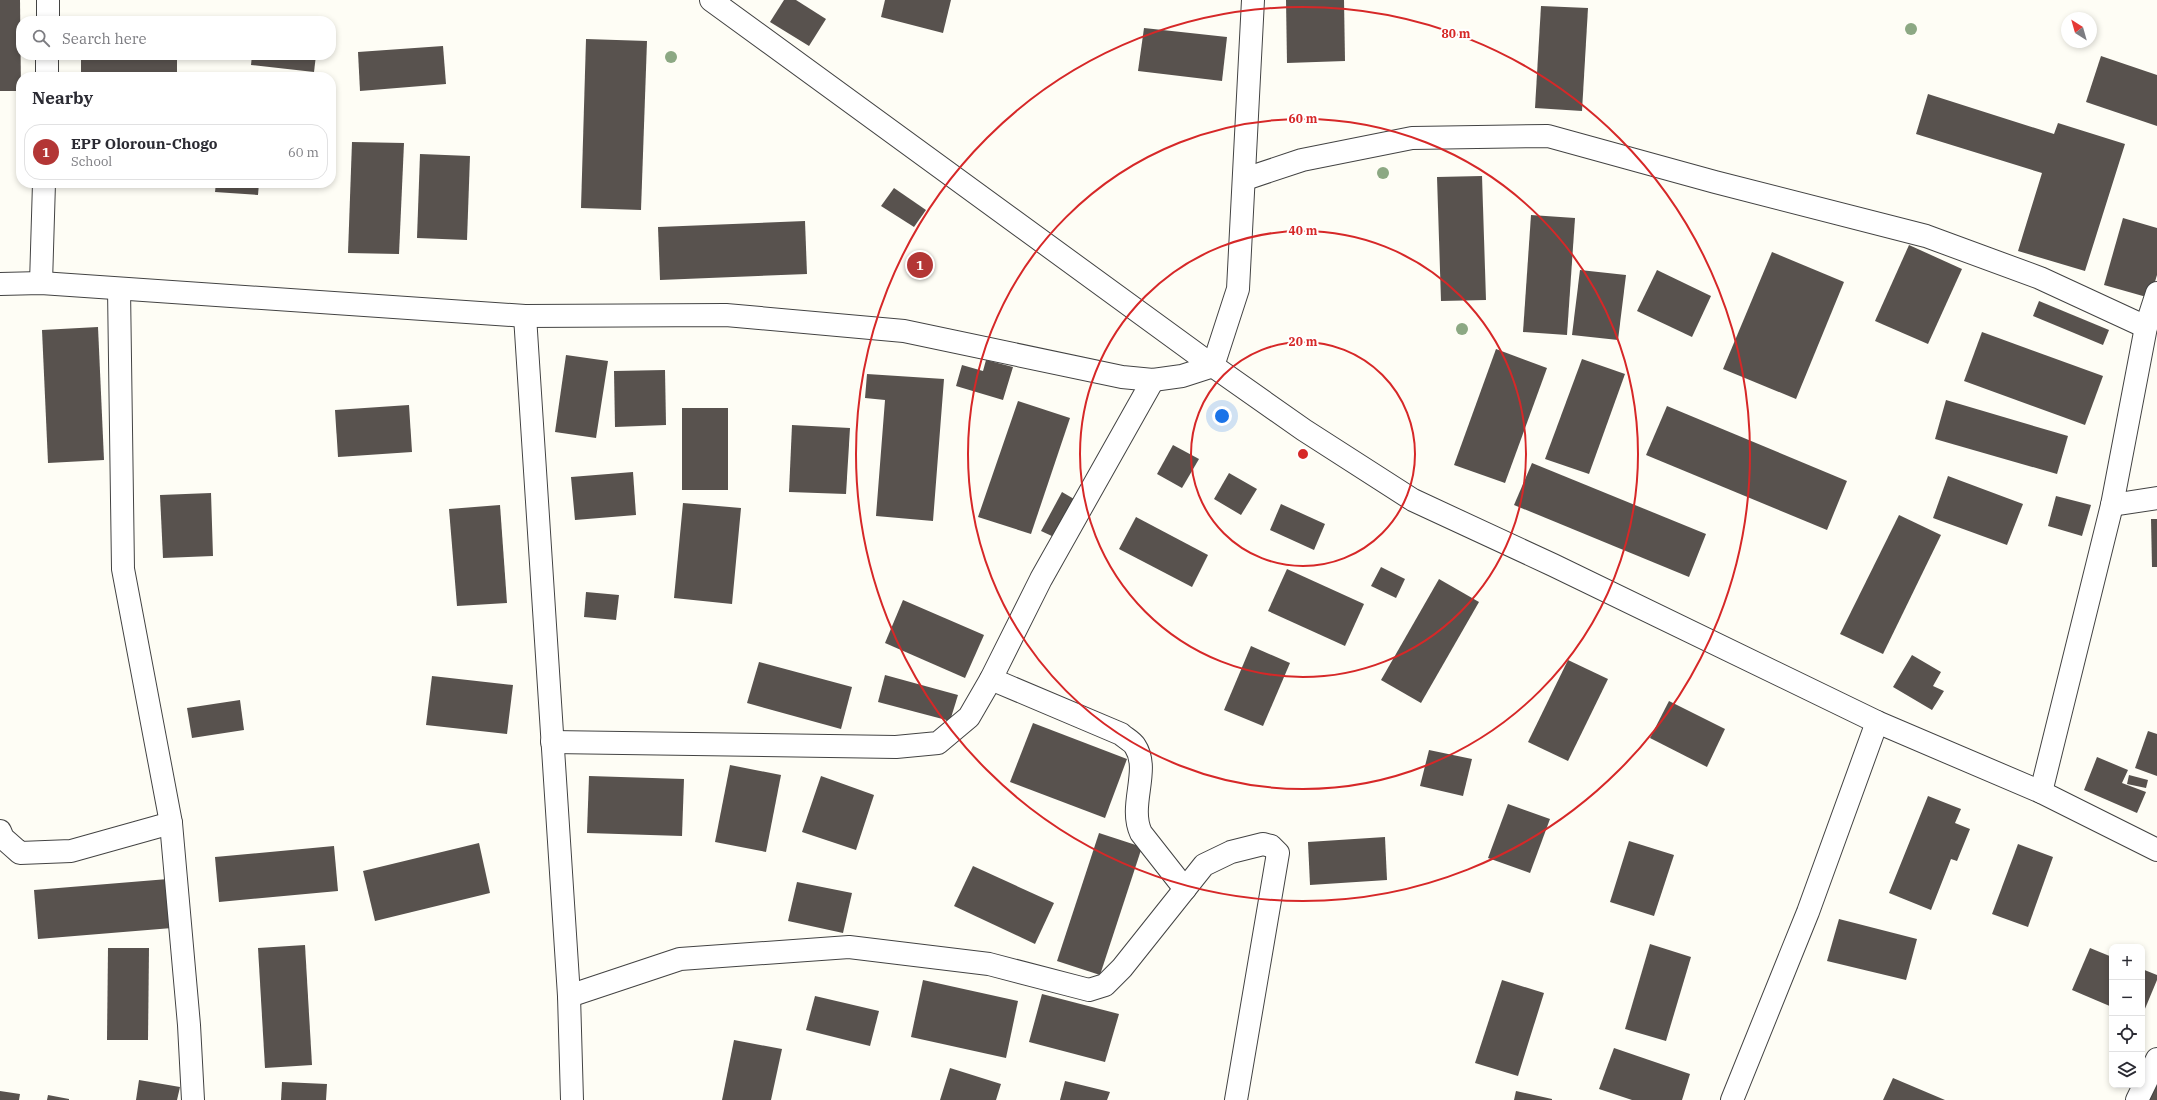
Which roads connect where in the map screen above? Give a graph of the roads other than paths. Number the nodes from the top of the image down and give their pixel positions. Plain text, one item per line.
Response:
1 (48, 0) edge
2 (711, 0) edge
3 (1253, 0) edge
4 (48, 16) edge
5 (47, 60) edge
6 (46, 72) edge
7 (1245, 179) junction
8 (44, 188) edge
9 (41, 283) junction
10 (0, 284) edge
11 (119, 289) junction
12 (2157, 293) edge
13 (525, 316) junction
14 (2146, 327) junction
15 (1213, 366) junction
16 (1154, 380) junction
17 (2157, 498) edge
18 (2112, 505) junction
19 (991, 679) junction
20 (1877, 722) junction
21 (552, 742) junction
22 (2041, 792) junction
23 (171, 823) junction
24 (0, 831) edge
25 (2157, 850) edge
26 (1185, 889) junction
27 (569, 996) junction
28 (2157, 1059) edge
29 (193, 1100) edge
30 (572, 1100) edge
31 (1236, 1100) edge
32 (1732, 1100) edge
33 (2137, 1100) edge

1 - 4 street
2 - 15 street
3 - 7 street
5 - 6 street
7 - 14 street
7 - 15 street
8 - 9 street
9 - 10 street
9 - 11 street
11 - 13 street
11 - 23 street
12 - 14 street
13 - 16 street
13 - 21 street
14 - 18 street
15 - 16 street
15 - 20 street
16 - 19 street
17 - 18 street
18 - 22 street
19 - 21 street
19 - 26 street
20 - 22 street
20 - 32 street
21 - 27 street
22 - 25 street
23 - 24 street
23 - 29 street
26 - 27 street
26 - 31 street
27 - 30 street
28 - 33 street

